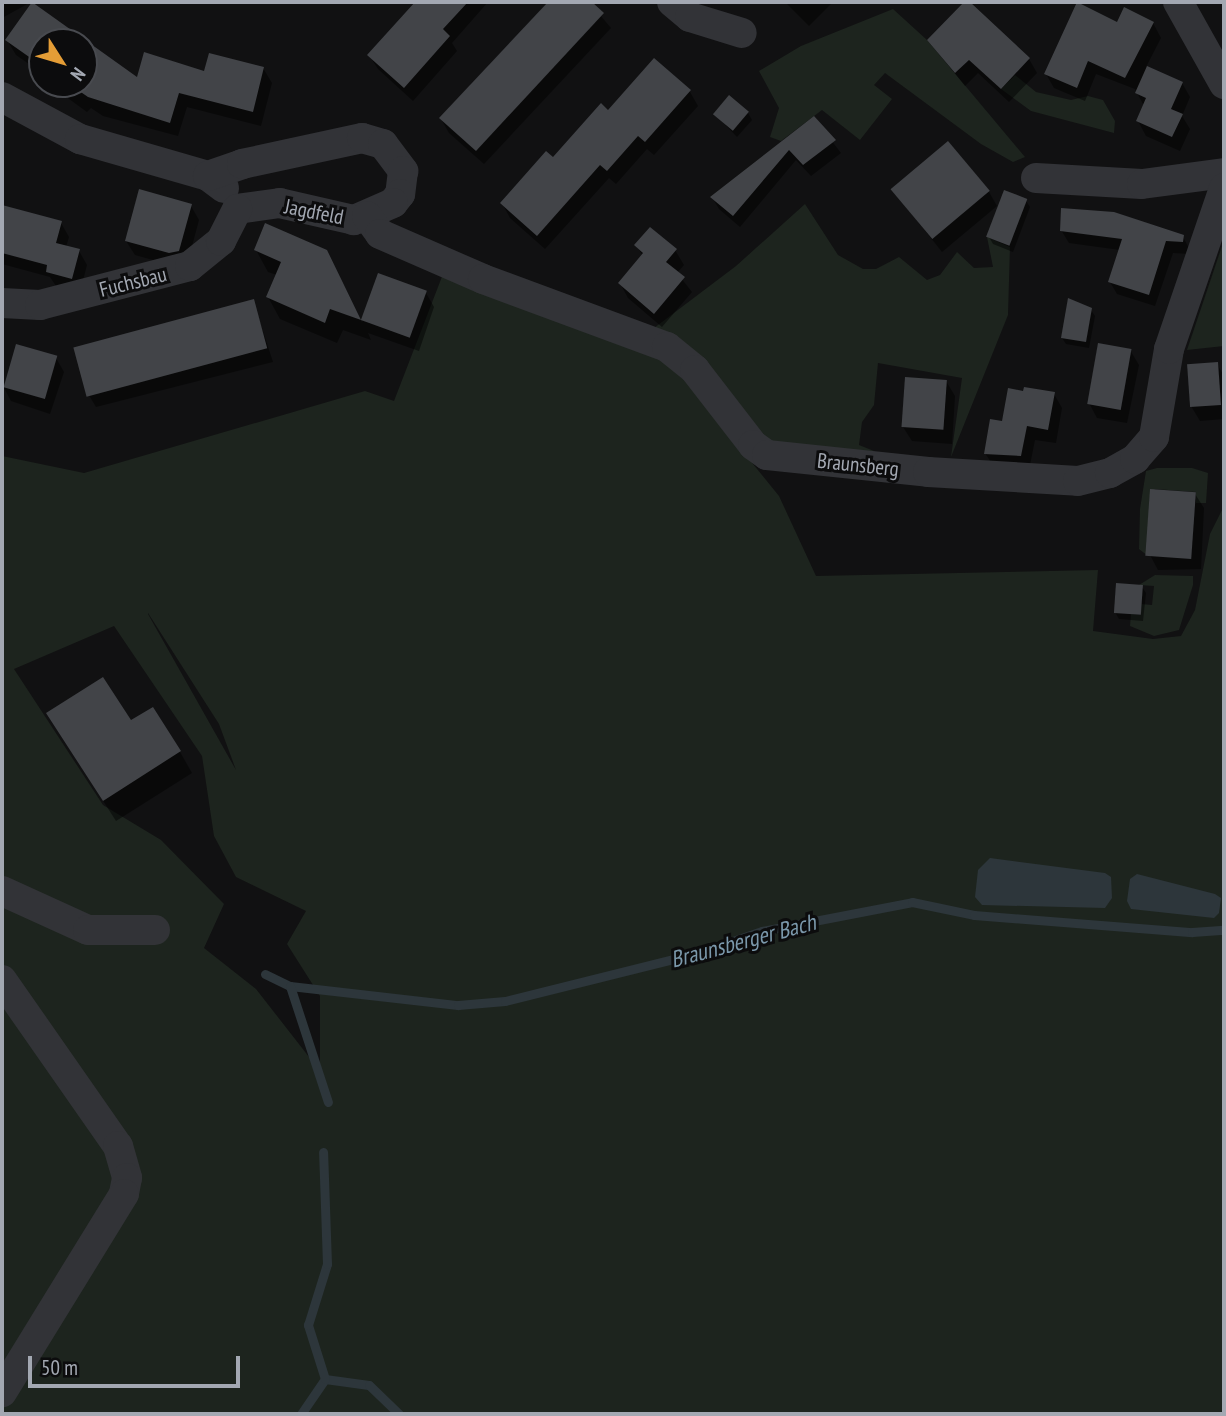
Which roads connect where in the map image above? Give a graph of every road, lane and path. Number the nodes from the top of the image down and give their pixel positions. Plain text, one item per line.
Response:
1 (672, 2) edge
2 (1178, 2) edge
3 (741, 33) dead end
4 (1224, 84) edge
5 (2, 97) edge
6 (1224, 173) edge
7 (208, 176) junction
8 (1036, 178) dead end
9 (1224, 188) edge
10 (237, 209) junction
11 (366, 216) junction
12 (2, 303) edge
13 (2, 891) edge
14 (155, 930) dead end
15 (2, 979) edge
16 (2, 1392) edge

1 - 3 street
2 - 4 street
5 - 7 street
6 - 8 street
7 - 10 street
7 - 11 street, Jagdfeld
9 - 11 street, Braunsberg
10 - 11 street, Jagdfeld
10 - 12 street, Fuchsbau
13 - 14 street
15 - 16 street

